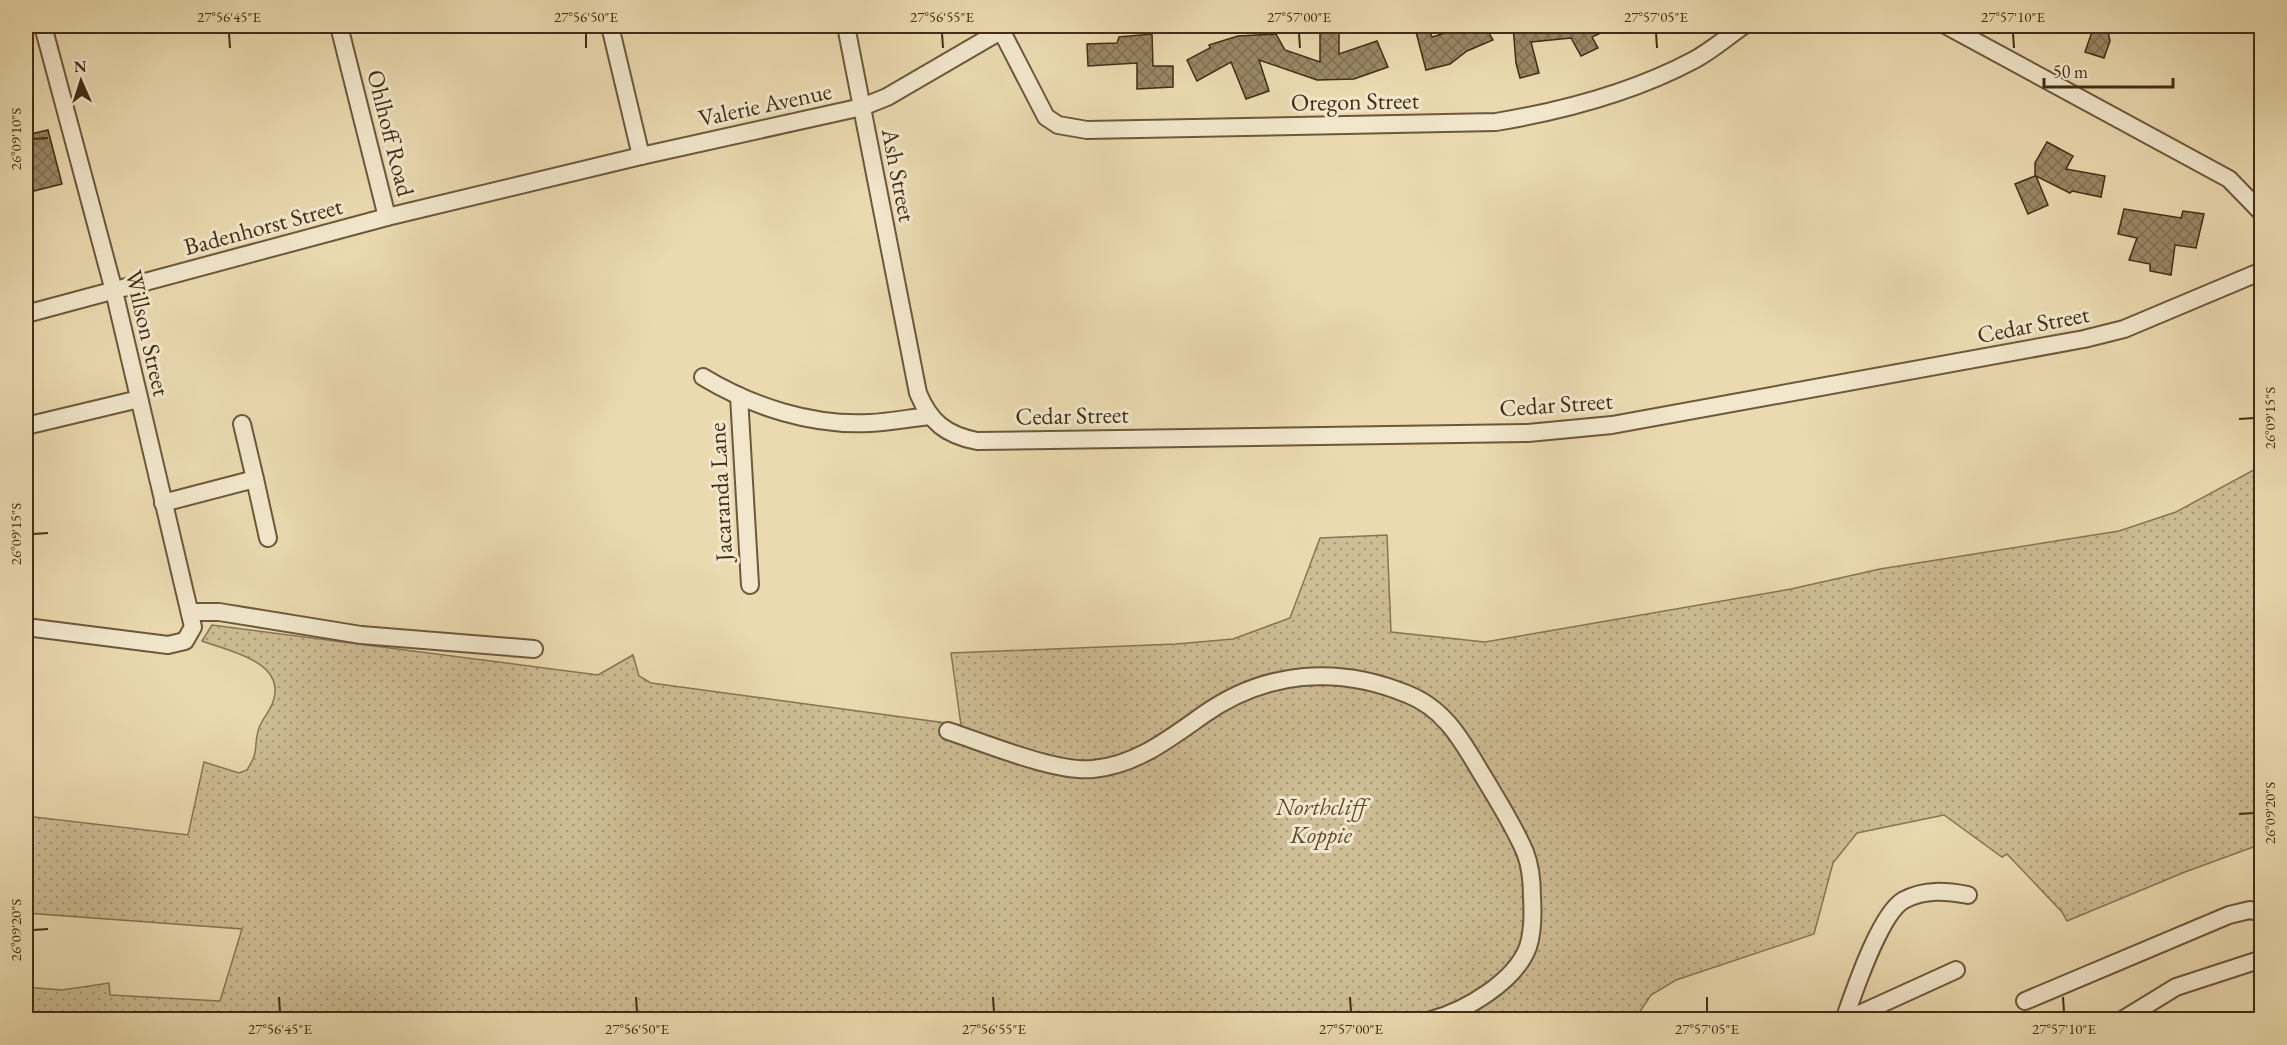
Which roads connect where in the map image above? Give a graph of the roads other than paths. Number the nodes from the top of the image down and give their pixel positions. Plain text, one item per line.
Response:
1 (43, 26) edge
2 (339, 26) edge
3 (610, 26) edge
4 (846, 26) edge
5 (1743, 26) edge
6 (1947, 26) edge
7 (1005, 28) edge
8 (862, 107) junction
9 (640, 156) junction
10 (514, 186) joint
11 (2262, 213) edge
12 (387, 217) junction
13 (2262, 271) edge
14 (114, 291) junction
15 (26, 314) edge
16 (905, 333) joint
17 (704, 376) dead end
18 (739, 396) junction
19 (139, 399) junction
20 (930, 416) junction
21 (242, 424) dead end
22 (26, 426) edge
23 (255, 479) junction
24 (163, 503) junction
25 (268, 538) dead end
26 (750, 585) dead end
27 (190, 612) junction
28 (26, 627) edge
29 (534, 649) dead end
30 (948, 731) dead end
31 (1968, 896) dead end
32 (2262, 913) edge
33 (2262, 959) edge
34 (1956, 970) dead end
35 (2025, 1001) dead end
36 (1431, 1020) edge
37 (1845, 1020) edge
38 (2122, 1020) edge

1 - 14 street, Willson Street
2 - 12 street, Ohlhoff Road
3 - 9 street
4 - 8 street, Ash Street
5 - 7 street, Oregon Street
6 - 11 street
7 - 8 street, Valerie Avenue
8 - 9 street, Valerie Avenue
8 - 16 street, Ash Street
9 - 10 street, Valerie Avenue
10 - 12 street, Badenhorst Street
12 - 14 street, Badenhorst Street
13 - 20 street, Cedar Street
14 - 15 street, Badenhorst Street
14 - 19 street, Willson Street
16 - 20 street, Cedar Street
17 - 18 street, Jacaranda Lane
18 - 20 street, Jacaranda Lane
18 - 26 street, Jacaranda Lane
19 - 22 street
19 - 24 street, Willson Street
21 - 23 street
23 - 24 street
23 - 25 street
24 - 27 street, Willson Street
27 - 28 street, Willson Street
27 - 29 street
30 - 36 street
31 - 37 street
32 - 35 street
33 - 38 street
34 - 37 street

